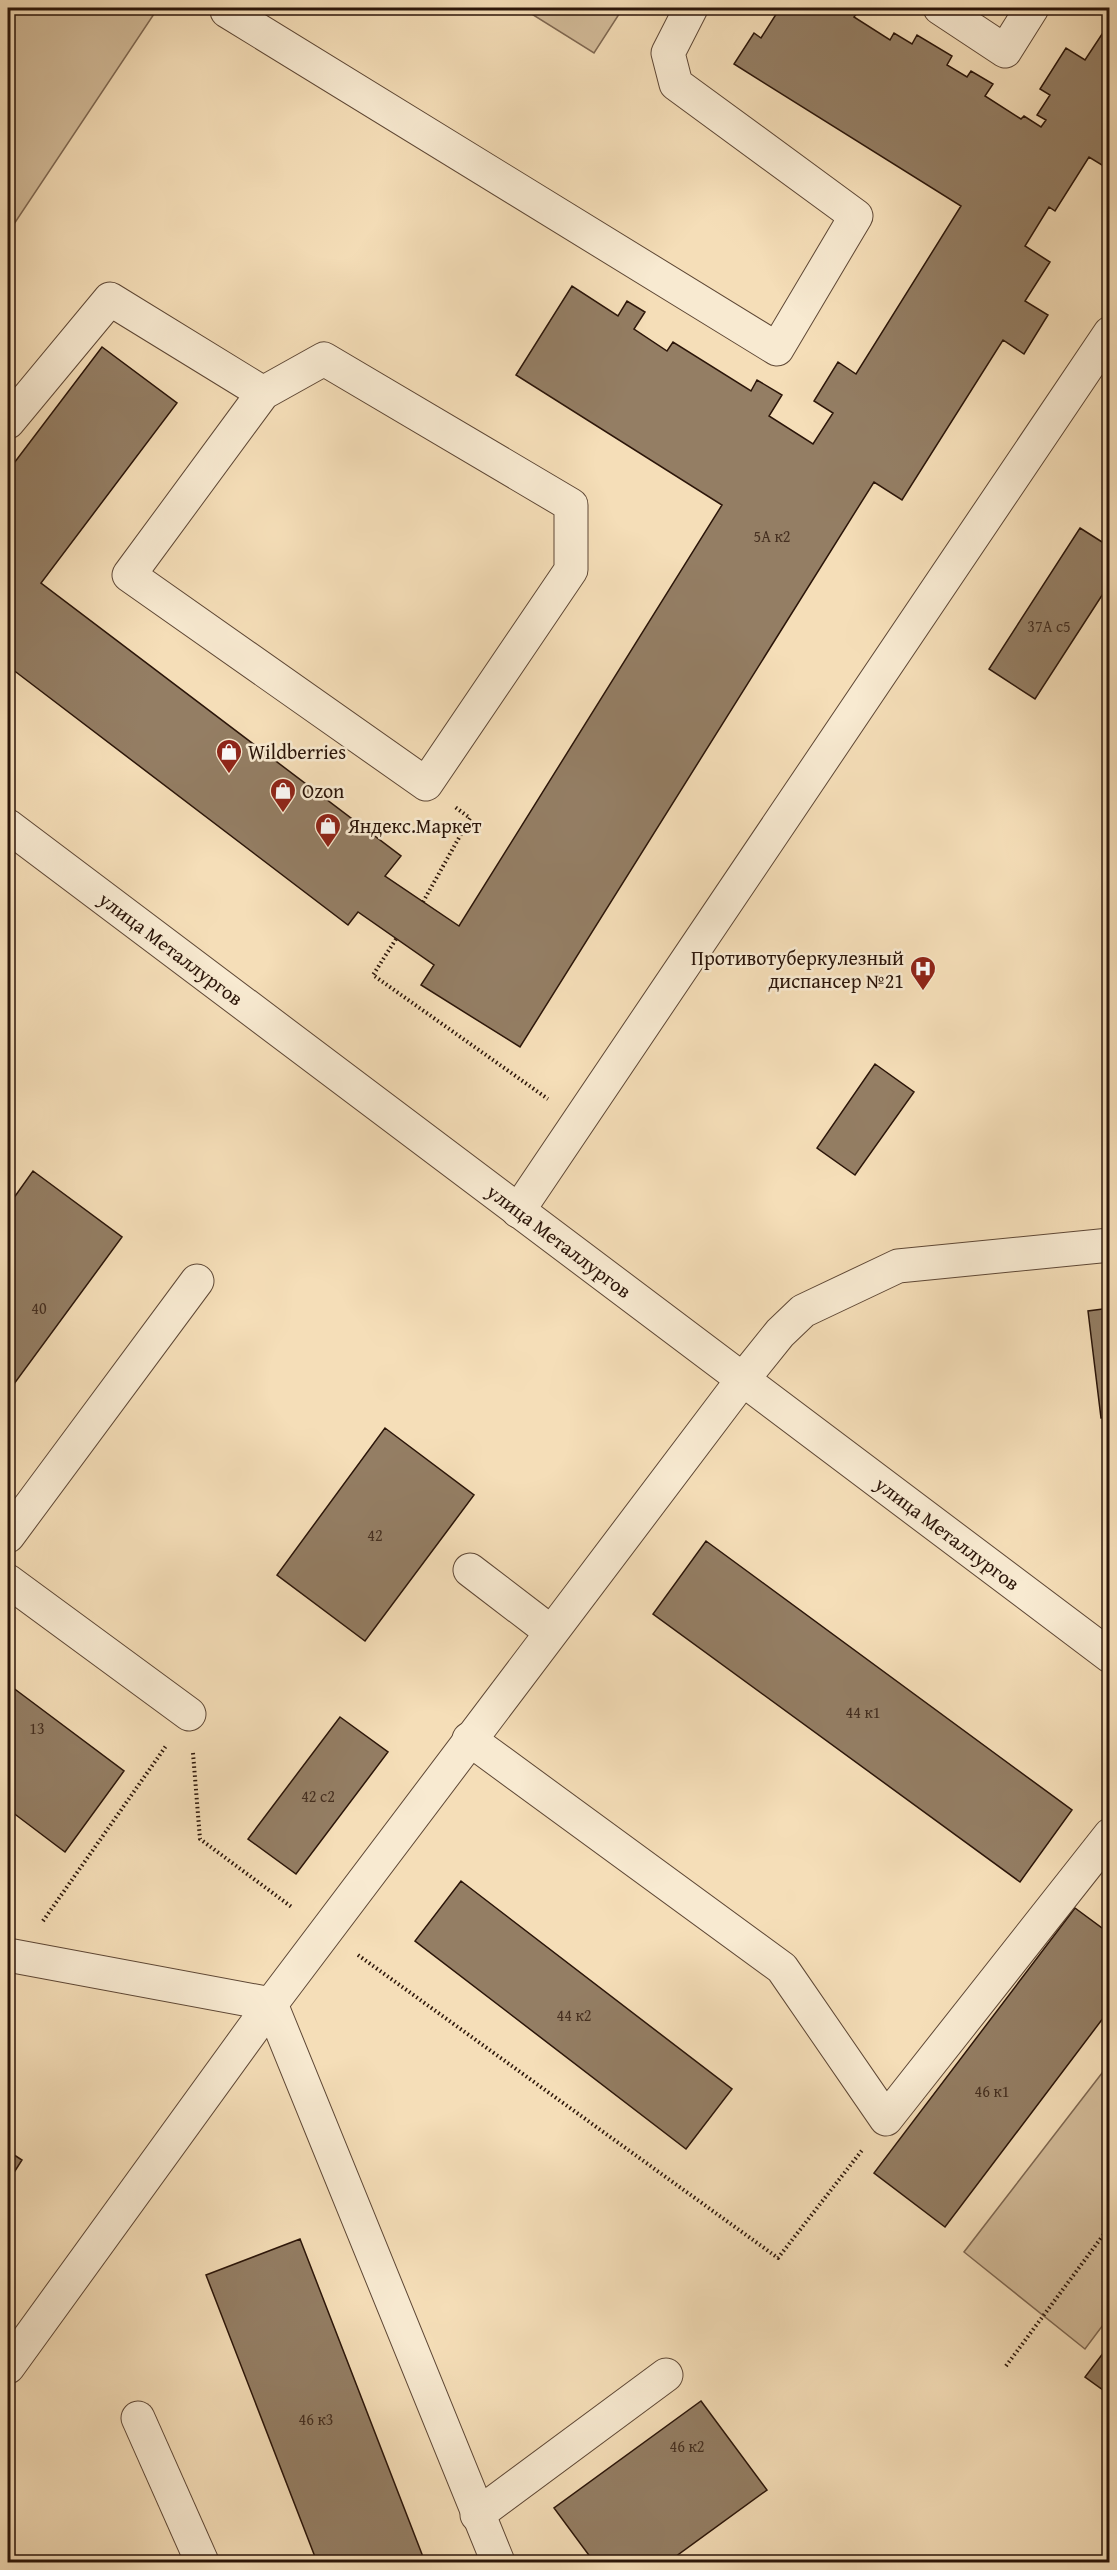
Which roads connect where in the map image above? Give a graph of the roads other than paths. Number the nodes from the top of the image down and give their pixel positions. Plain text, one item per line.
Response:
1 (229, 8) edge
2 (691, 8) edge
3 (940, 8) edge
4 (1032, 8) edge
5 (1110, 333) edge
6 (263, 393) junction
7 (8, 422) edge
8 (8, 826) edge
9 (518, 1211) junction
10 (1110, 1245) edge
11 (197, 1281) dead end
12 (743, 1379) junction
13 (8, 1536) edge
14 (470, 1570) dead end
15 (8, 1581) edge
16 (551, 1632) junction
17 (1110, 1656) edge
18 (189, 1714) road end
19 (469, 1739) junction
20 (1110, 1835) edge
21 (12, 1956) edge
22 (271, 2004) junction
23 (8, 2367) edge
24 (666, 2375) dead end
25 (138, 2418) dead end
26 (477, 2515) junction
27 (202, 2562) edge
28 (498, 2562) edge

1 - 2 street
3 - 4 street
5 - 9 street
6 - 6 street
6 - 7 street
8 - 9 street, улица Металлургов
9 - 12 street, улица Металлургов
10 - 12 street
11 - 13 street
12 - 16 street
12 - 17 street, улица Металлургов
14 - 16 street
15 - 18 street
16 - 19 street
19 - 20 street
19 - 22 street
21 - 22 street
22 - 23 street
22 - 26 street
24 - 26 street
25 - 27 street
26 - 28 street

